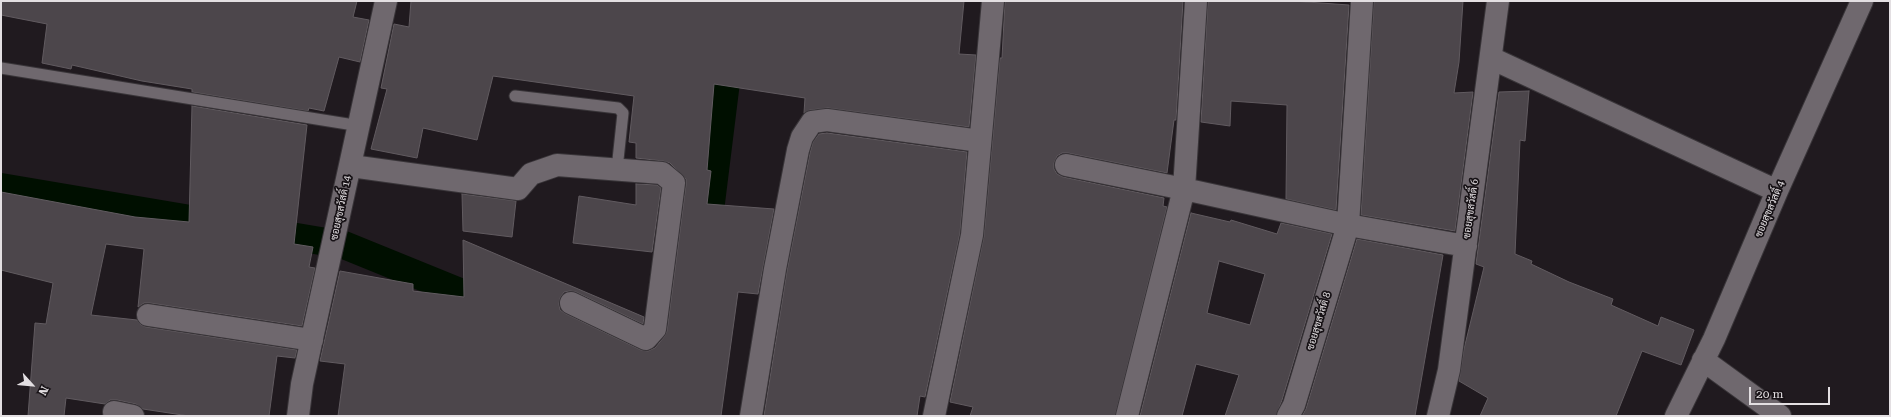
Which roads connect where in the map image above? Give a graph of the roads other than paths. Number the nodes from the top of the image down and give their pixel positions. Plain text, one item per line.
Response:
1 (386, 1) edge
2 (993, 1) edge
3 (1196, 1) edge
4 (1362, 1) edge
5 (1498, 1) edge
6 (1862, 1) edge
7 (1491, 58) junction
8 (1, 68) edge
9 (515, 96) dead end
10 (360, 126) junction
11 (980, 141) junction
12 (1066, 165) dead end
13 (351, 166) junction
14 (617, 169) junction
15 (1184, 189) junction
16 (1777, 191) junction
17 (1348, 225) junction
18 (1466, 246) junction
19 (571, 303) dead end
20 (148, 315) dead end
21 (312, 340) junction
22 (1703, 360) junction
23 (298, 416) edge
24 (751, 416) edge
25 (934, 416) edge
26 (1128, 416) edge
27 (1288, 416) edge
28 (1438, 416) edge
29 (1676, 416) edge
30 (1780, 416) edge

1 - 10 street, ซอยสุขสวัสดิ์ 14
2 - 11 street
3 - 15 street
4 - 17 street, ซอยสุขสวัสดิ์ 8
5 - 7 street, ซอยสุขสวัสดิ์ 6
6 - 16 street, ซอยสุขสวัสดิ์ 4
7 - 16 street
7 - 18 street, ซอยสุขสวัสดิ์ 6
8 - 10 lane
9 - 14 lane
10 - 13 street, ซอยสุขสวัสดิ์ 14
11 - 24 street
11 - 25 street
12 - 15 street
13 - 14 street
13 - 21 street, ซอยสุขสวัสดิ์ 14
14 - 19 street
15 - 17 street
15 - 26 street
16 - 22 street, ซอยสุขสวัสดิ์ 4
17 - 18 street
17 - 27 street, ซอยสุขสวัสดิ์ 8
18 - 28 street, ซอยสุขสวัสดิ์ 6
20 - 21 street
21 - 23 street, ซอยสุขสวัสดิ์ 14
22 - 29 street, ซอยสุขสวัสดิ์ 4
22 - 30 street

